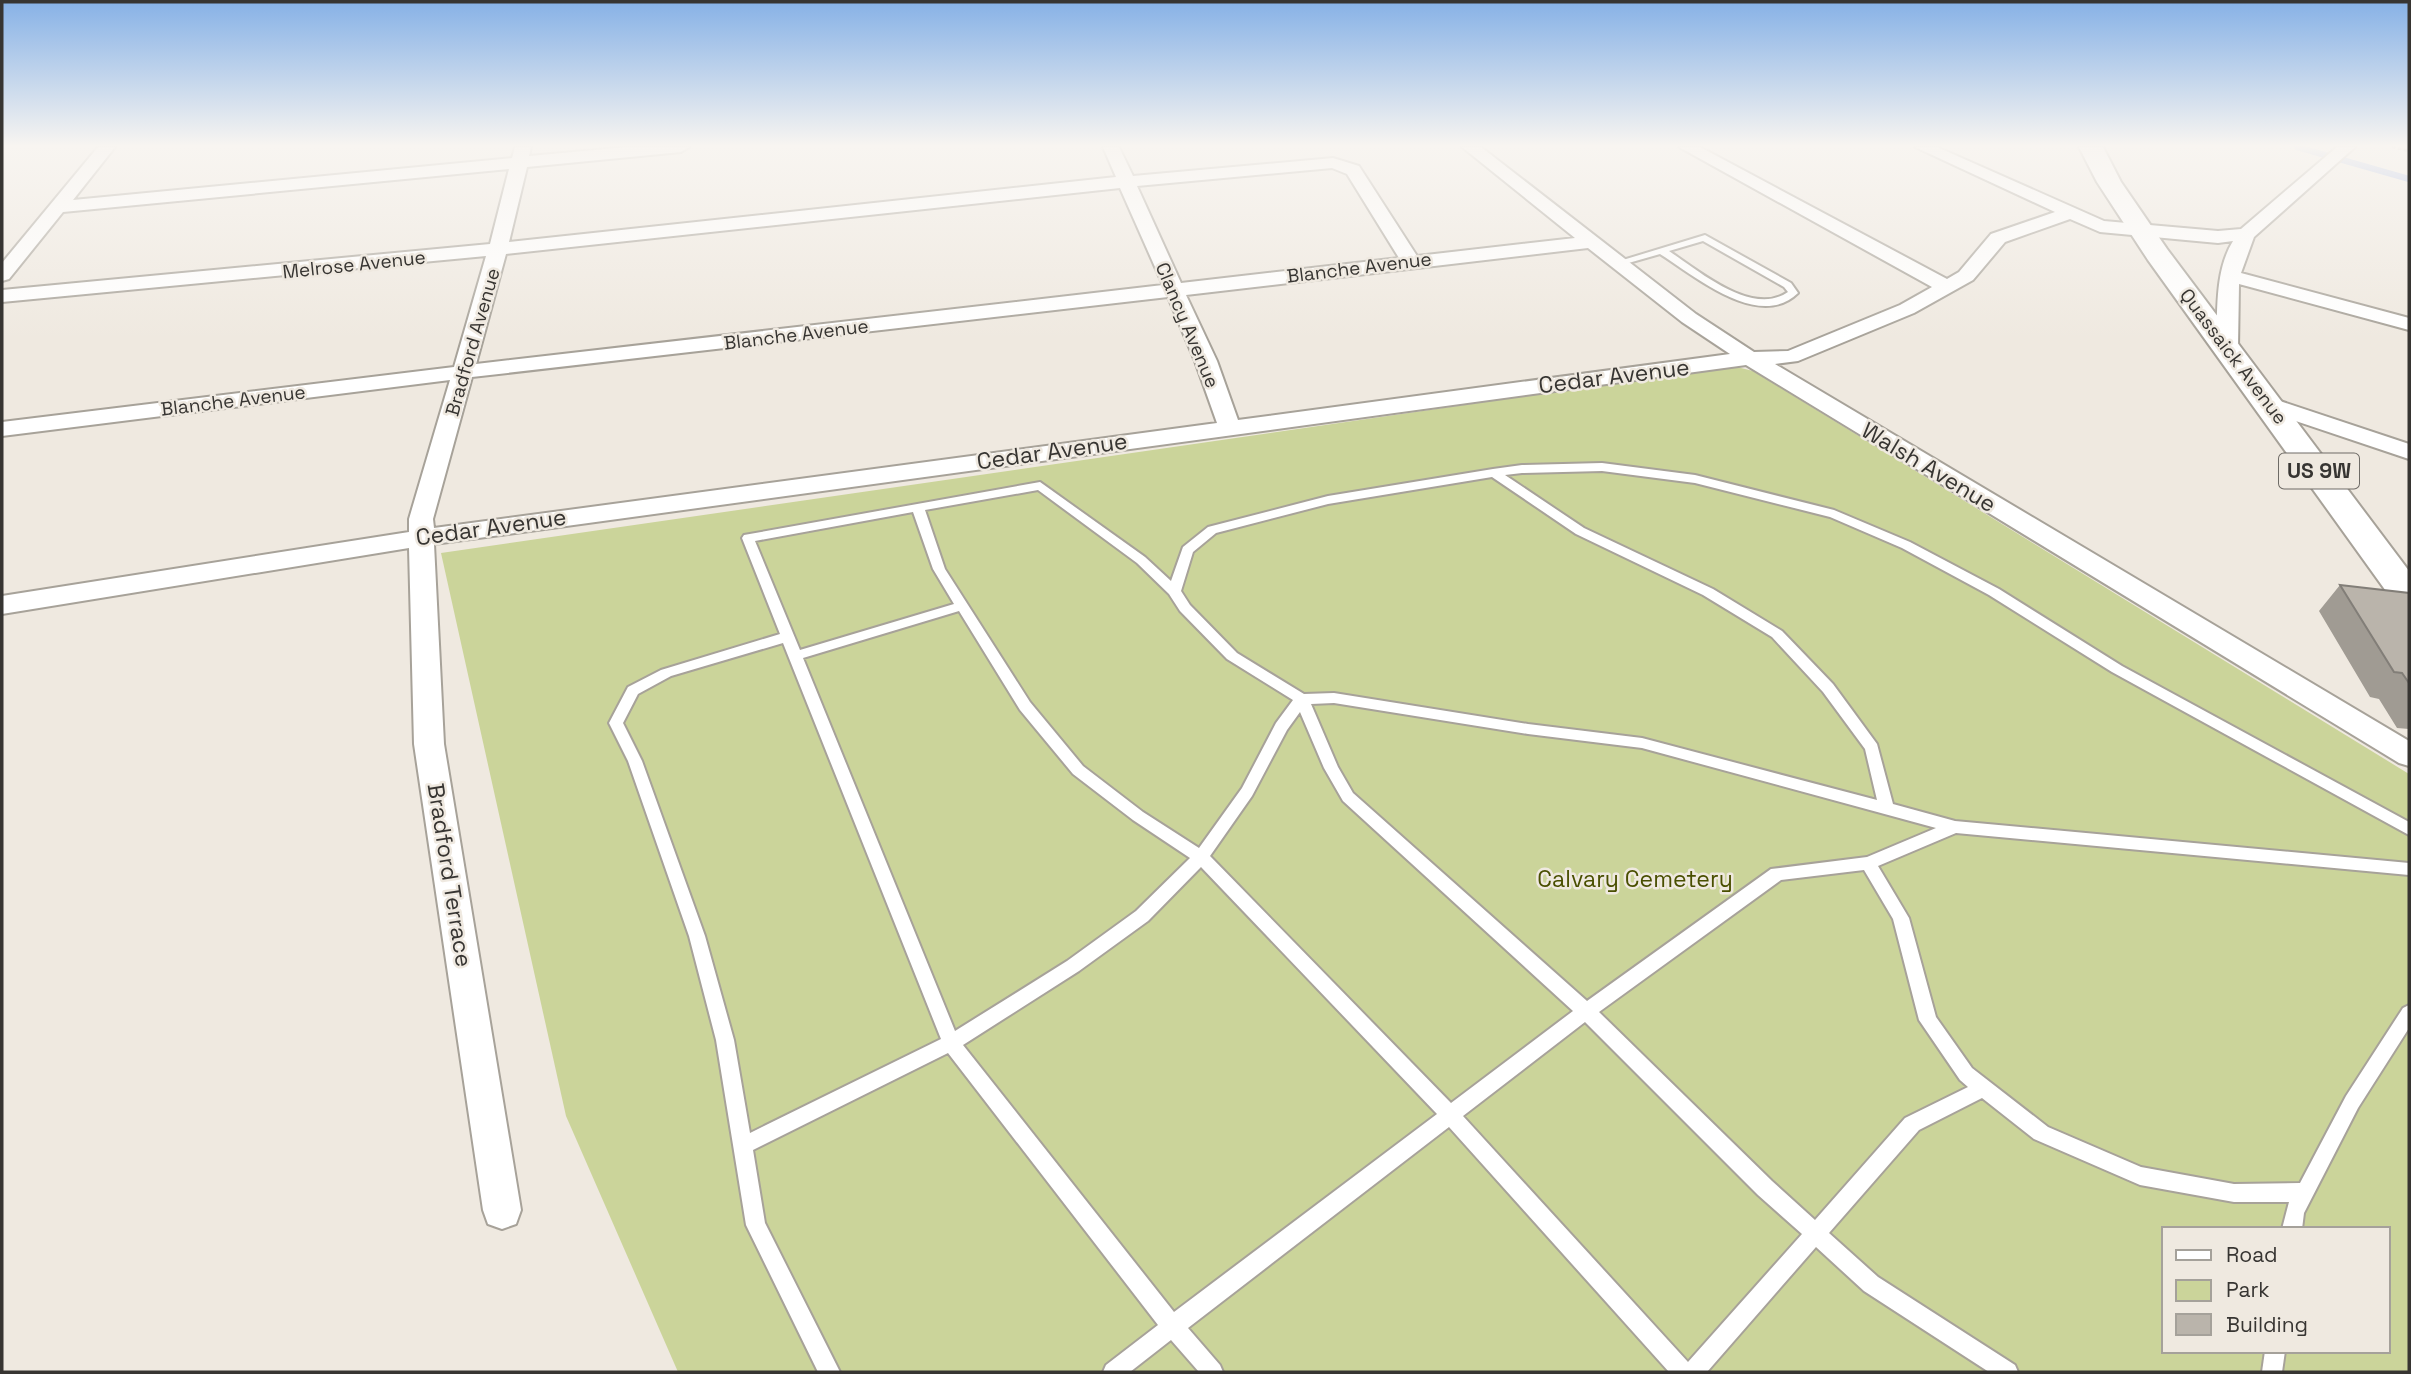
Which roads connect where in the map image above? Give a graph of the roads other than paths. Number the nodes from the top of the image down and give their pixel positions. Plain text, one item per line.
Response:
1 (55, 211) edge
2 (507, 211) edge
3 (839, 211) edge
4 (1140, 211) edge
5 (1379, 211) edge
6 (1552, 211) edge
7 (1806, 211) edge
8 (2062, 211) edge
9 (2128, 211) edge
10 (2273, 211) edge
11 (2068, 214) junction
12 (2141, 231) junction
13 (2246, 234) junction
14 (1591, 242) junction
15 (498, 248) junction
16 (1661, 250) junction
17 (1410, 261) junction
18 (1618, 263) junction
19 (2, 275) edge
20 (2231, 276) junction
21 (1949, 288) junction
22 (1174, 289) junction
23 (2, 296) edge
24 (2409, 324) edge
25 (2227, 348) junction
26 (1750, 358) junction
27 (463, 372) junction
28 (2271, 405) junction
29 (1228, 426) junction
30 (2, 429) edge
31 (2409, 452) edge
32 (1493, 473) junction
33 (918, 508) junction
34 (421, 536) junction
35 (1174, 591) junction
36 (2409, 596) edge
37 (2, 605) edge
38 (961, 606) junction
39 (787, 637) junction
40 (795, 656) junction
41 (1302, 699) junction
42 (2409, 755) edge
43 (1887, 810) junction
44 (1955, 827) junction
45 (2409, 829) edge
46 (1201, 857) junction
47 (1868, 863) junction
48 (2409, 869) edge
49 (1586, 1011) junction
50 (2409, 1013) edge
51 (951, 1043) junction
52 (1984, 1088) junction
53 (1450, 1115) junction
54 (742, 1146) junction
55 (2305, 1192) junction
56 (502, 1210) dead end
57 (2292, 1227) edge
58 (1816, 1234) junction
59 (1172, 1327) junction
60 (2275, 1353) edge
61 (829, 1372) edge
62 (1113, 1372) edge
63 (1213, 1372) edge
64 (1683, 1372) edge
65 (1693, 1372) edge
66 (2008, 1372) edge
67 (2272, 1372) edge

1 - 19 street
2 - 15 street, Bradford Avenue
3 - 15 street, Melrose Avenue
4 - 22 street, Clancy Avenue
5 - 17 street, Melrose Avenue
6 - 14 street, Walsh Avenue
7 - 21 street
8 - 11 street
9 - 12 highway, Quassaick Avenue / US 9W
10 - 13 street
11 - 12 street
11 - 21 street, Cedar Avenue
12 - 13 street
12 - 25 highway, Quassaick Avenue / US 9W
13 - 20 street
14 - 17 street, Blanche Avenue
14 - 18 street, Walsh Avenue
15 - 23 street, Melrose Avenue
15 - 27 street, Bradford Avenue
16 - 16 lane
16 - 18 lane
17 - 22 street, Blanche Avenue
18 - 26 street, Walsh Avenue
20 - 24 street
20 - 25 street
21 - 26 street, Cedar Avenue
22 - 27 street, Blanche Avenue
22 - 29 street, Clancy Avenue
25 - 28 highway, Quassaick Avenue / US 9W
26 - 29 street, Cedar Avenue
26 - 42 street, Walsh Avenue
27 - 30 street, Blanche Avenue
27 - 34 street, Bradford Avenue
28 - 31 street
28 - 36 highway, Quassaick Avenue / US 9W
29 - 34 street, Cedar Avenue
32 - 35 lane
32 - 43 lane
32 - 45 lane
33 - 35 lane
33 - 38 lane
33 - 39 lane
34 - 37 street, Cedar Avenue
34 - 56 street, Bradford Terrace
35 - 41 lane
38 - 40 lane
38 - 46 lane
39 - 40 lane
39 - 54 lane
40 - 51 lane
41 - 43 lane
41 - 46 lane
41 - 49 lane
43 - 44 lane
44 - 47 lane
44 - 48 lane
46 - 51 lane
46 - 53 lane
47 - 49 lane
47 - 52 lane
49 - 53 lane
49 - 58 lane
50 - 55 lane
51 - 54 lane
51 - 59 lane
52 - 55 lane
52 - 58 lane
53 - 59 lane
53 - 64 lane
54 - 61 lane
55 - 57 lane
58 - 65 lane
58 - 66 lane
59 - 62 lane
59 - 63 lane
60 - 67 lane

